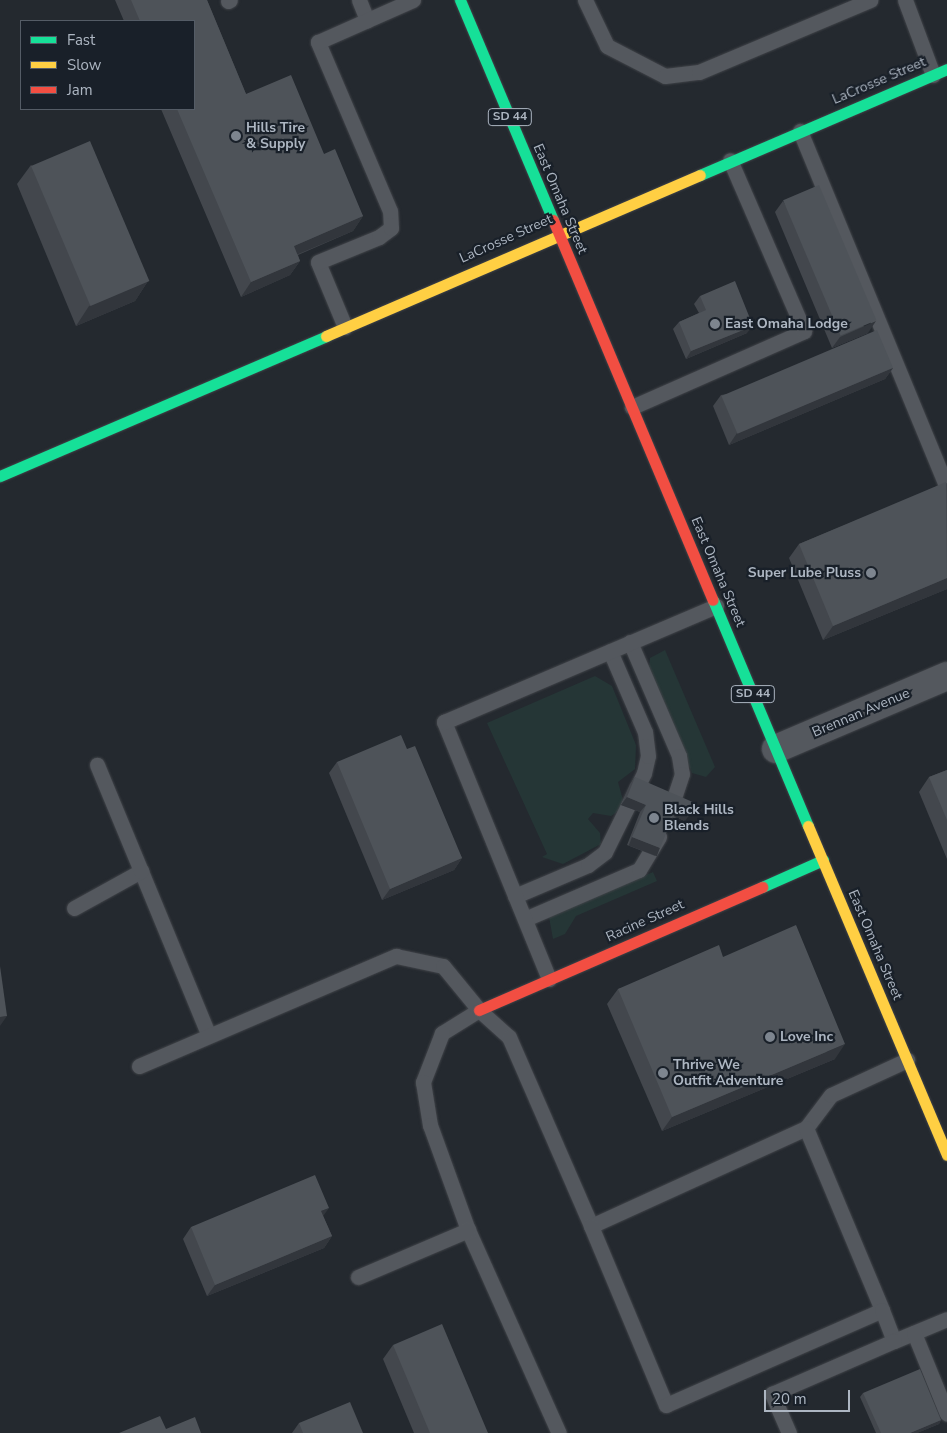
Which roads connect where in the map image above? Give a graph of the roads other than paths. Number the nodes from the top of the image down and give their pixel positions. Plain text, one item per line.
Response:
1 (359, 0) edge
2 (413, 0) edge
3 (460, 0) edge
4 (585, 0) edge
5 (870, 0) edge
6 (906, 0) edge
7 (367, 20) junction
8 (940, 72) edge
9 (800, 131) junction
10 (730, 160) junction
11 (558, 232) junction
12 (345, 327) junction
13 (632, 407) junction
14 (0, 476) edge
15 (947, 488) edge
16 (716, 606) junction
17 (630, 642) junction
18 (610, 651) junction
19 (947, 676) edge
20 (776, 749) junction
21 (97, 765) dead end
22 (823, 860) junction
23 (141, 871) junction
24 (515, 896) junction
25 (74, 908) dead end
26 (525, 918) junction
27 (549, 979) junction
28 (479, 1010) junction
29 (209, 1036) junction
30 (907, 1060) junction
31 (139, 1066) dead end
32 (806, 1128) junction
33 (947, 1155) edge
34 (591, 1226) junction
35 (468, 1230) junction
36 (358, 1277) dead end
37 (882, 1310) junction
38 (947, 1319) edge
39 (914, 1334) junction
40 (894, 1341) junction
41 (947, 1414) edge
42 (560, 1433) edge
43 (789, 1433) edge

1 - 7 lane
2 - 7 lane
3 - 11 main road, East Omaha Street / SD 44
4 - 5 lane
6 - 8 lane
7 - 12 lane
8 - 9 main road, LaCrosse Street
9 - 10 main road, LaCrosse Street
9 - 15 lane
10 - 11 main road, LaCrosse Street
10 - 13 lane
11 - 12 main road, LaCrosse Street
11 - 13 main road, East Omaha Street / SD 44
12 - 14 main road, LaCrosse Street
13 - 16 main road, East Omaha Street / SD 44
16 - 17 lane
16 - 20 main road, East Omaha Street / SD 44
17 - 18 lane
17 - 26 lane
18 - 24 lane
18 - 24 lane
19 - 20 street, Brennan Avenue
20 - 22 main road, East Omaha Street / SD 44
21 - 23 lane
22 - 27 main road, Racine Street
22 - 30 main road, East Omaha Street / SD 44
23 - 25 lane
23 - 29 lane
24 - 26 lane
26 - 27 lane
27 - 28 main road, Racine Street
28 - 29 lane
28 - 34 lane
28 - 35 lane
29 - 31 lane
30 - 32 lane
30 - 33 main road, East Omaha Street / SD 44
32 - 34 lane
32 - 37 lane
34 - 37 lane
35 - 36 lane
35 - 42 lane
37 - 40 lane
38 - 39 lane
39 - 40 lane
39 - 41 lane
40 - 43 lane

